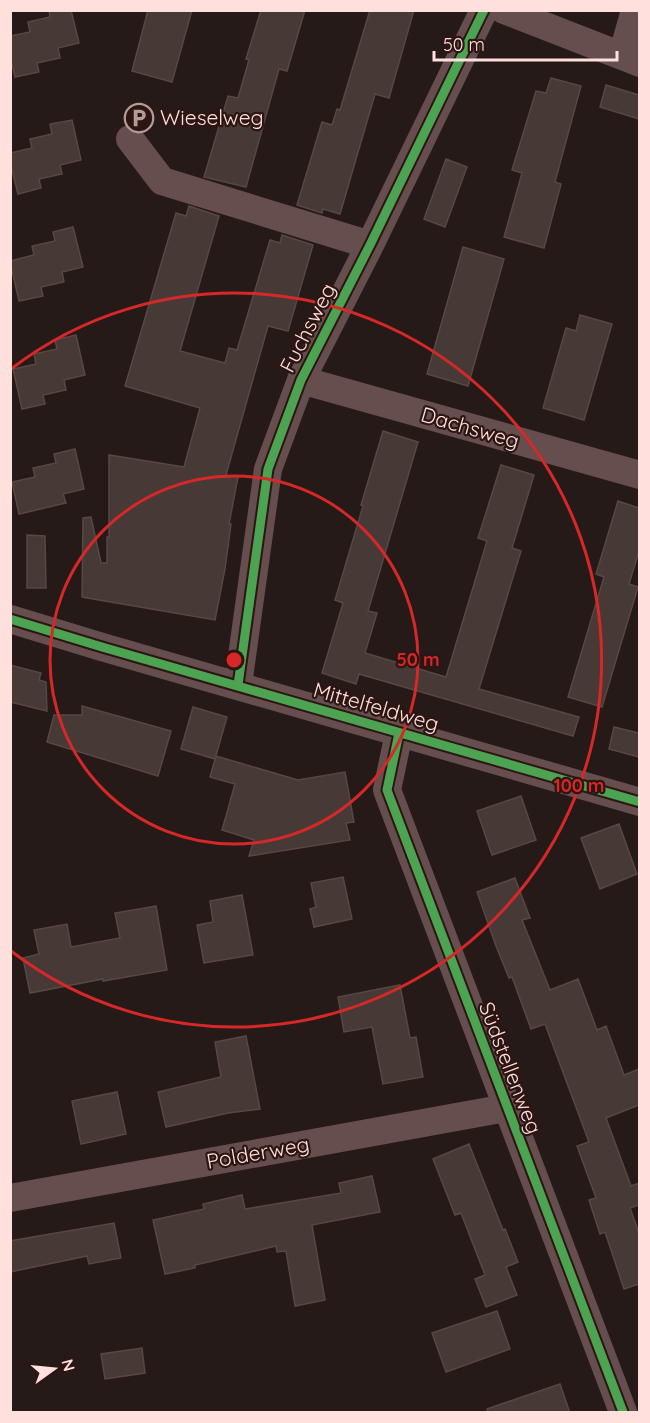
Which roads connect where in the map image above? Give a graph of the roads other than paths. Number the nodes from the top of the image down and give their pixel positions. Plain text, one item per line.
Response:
1 (484, 10) edge
2 (504, 10) edge
3 (635, 10) edge
4 (631, 60) edge
5 (130, 139) dead end
6 (370, 244) junction
7 (301, 380) junction
8 (639, 475) edge
9 (10, 619) edge
10 (238, 685) junction
11 (399, 733) junction
12 (639, 802) edge
13 (506, 1108) junction
14 (10, 1198) edge
15 (623, 1413) edge

1 - 6 street, Fuchsweg
2 - 4 street
3 - 4 street
5 - 6 street
6 - 7 street, Fuchsweg
7 - 8 street, Dachsweg
7 - 10 street, Fuchsweg
9 - 10 street, Mittelfeldweg
10 - 11 street, Mittelfeldweg
11 - 12 street, Mittelfeldweg
11 - 13 street, Südstellenweg
13 - 14 street, Polderweg
13 - 15 street, Südstellenweg

